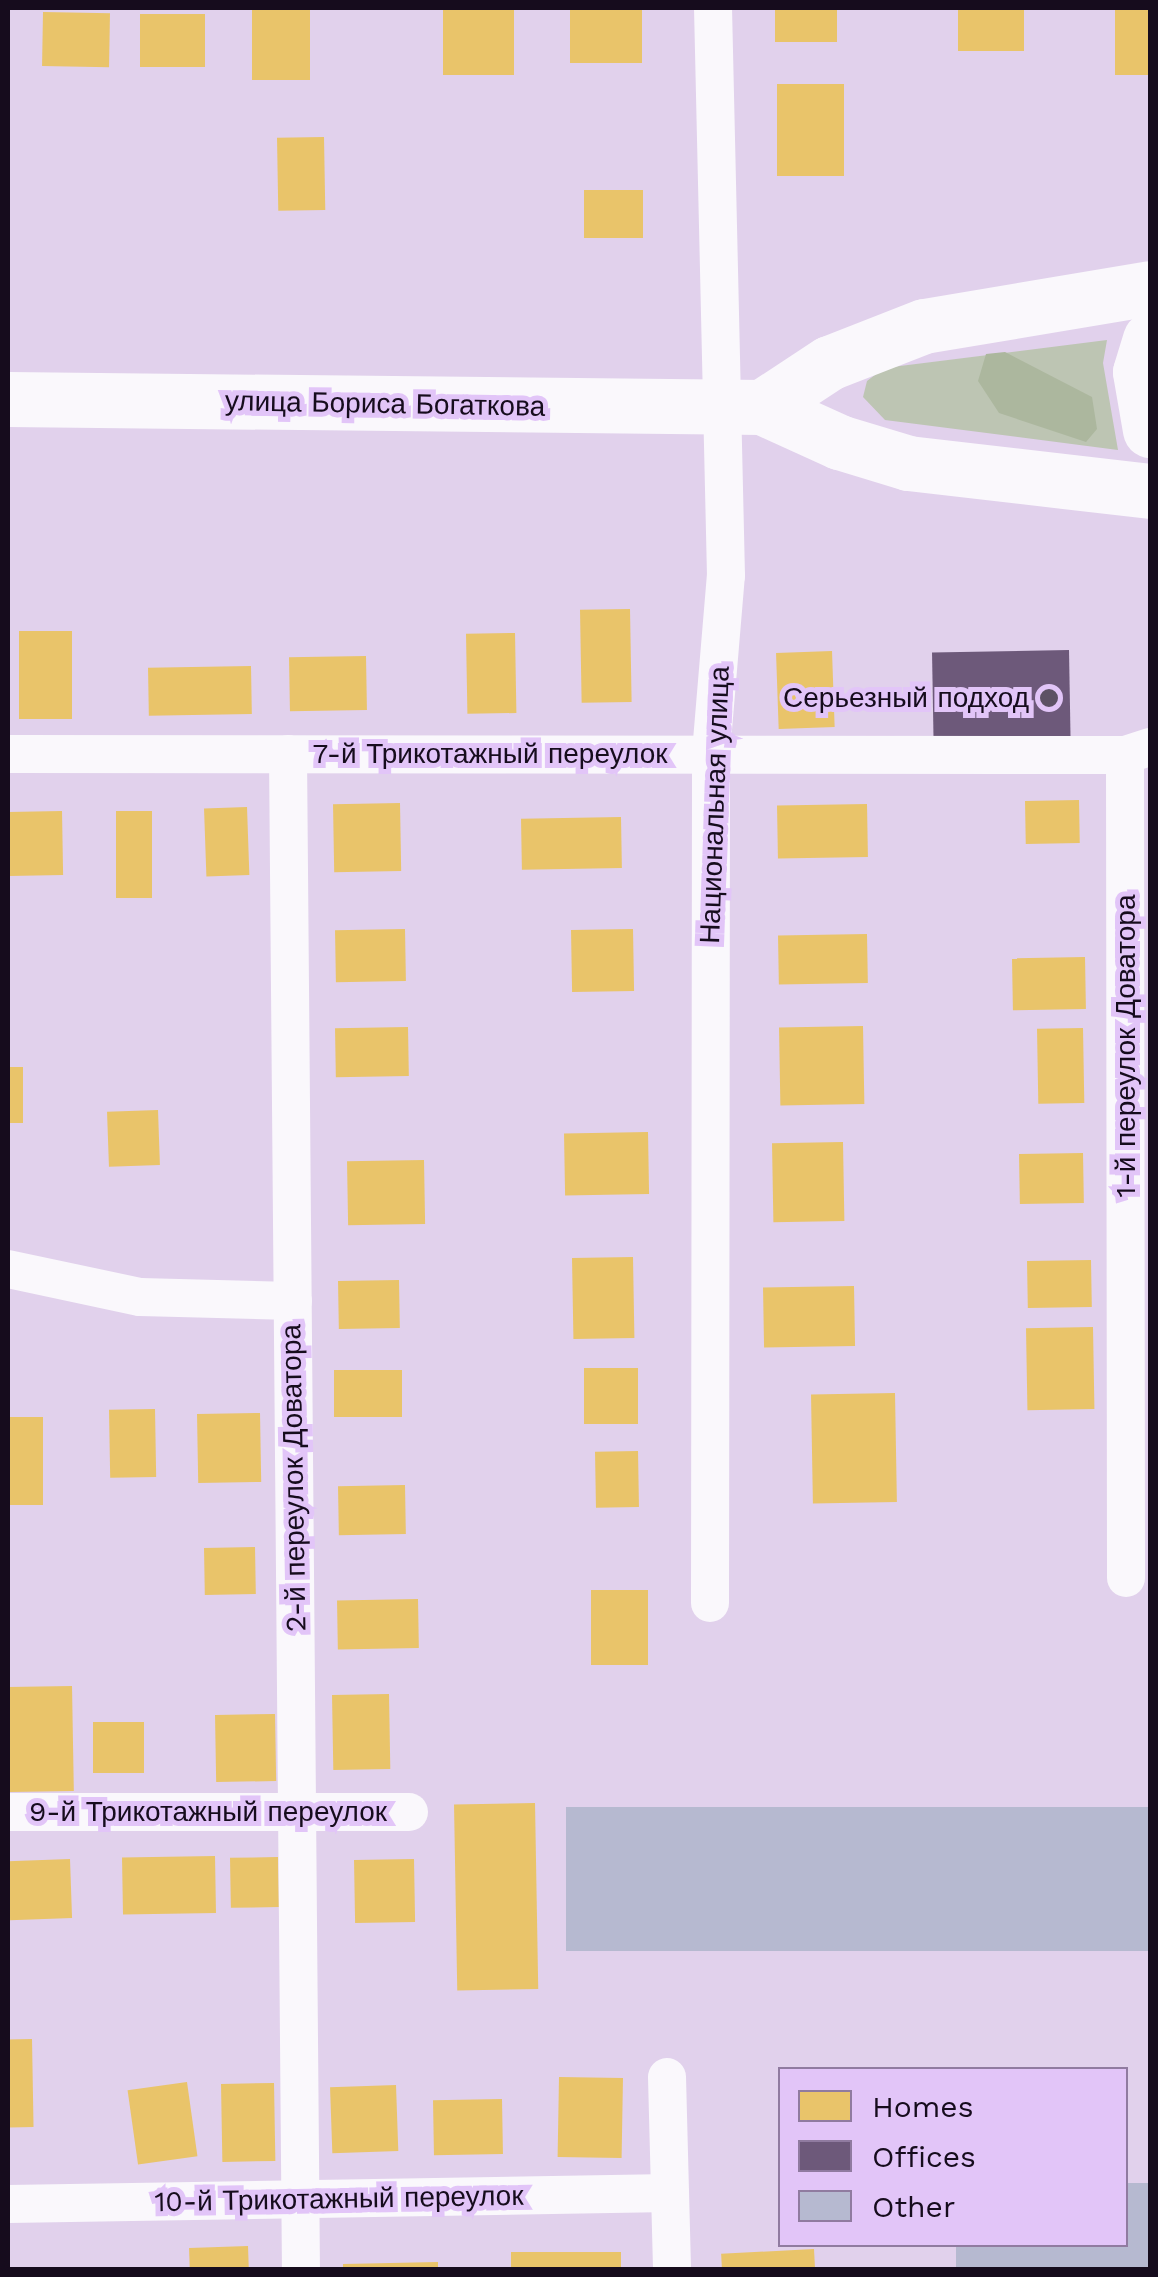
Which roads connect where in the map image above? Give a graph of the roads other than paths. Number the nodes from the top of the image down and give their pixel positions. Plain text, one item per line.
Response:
1 (713, 8) edge
2 (1150, 288) edge
3 (1150, 339) edge
4 (8, 399) edge
5 (741, 408) junction
6 (1150, 430) edge
7 (1150, 491) edge
8 (1138, 751) edge
9 (711, 753) junction
10 (8, 754) edge
11 (288, 754) junction
12 (8, 1269) edge
13 (293, 1301) junction
14 (1126, 1578) dead end
15 (710, 1602) dead end
16 (297, 1811) junction
17 (8, 1812) edge
18 (409, 1812) dead end
19 (667, 2077) dead end
20 (670, 2193) junction
21 (300, 2202) junction
22 (8, 2204) edge
23 (301, 2270) edge
24 (672, 2270) edge

1 - 5 street, Национальная улица
2 - 5 main road
3 - 6 main road
4 - 5 main road, улица Бориса Богаткова
5 - 7 main road, улица Бориса Богаткова
5 - 9 street, Национальная улица
8 - 9 street, 7-й Трикотажный переулок
8 - 14 street, 1-й переулок Доватора
9 - 11 street, 7-й Трикотажный переулок
9 - 15 street, Национальная улица
10 - 11 street, 7-й Трикотажный переулок
11 - 13 street, 2-й переулок Доватора
12 - 13 street
13 - 16 street, 2-й переулок Доватора
16 - 17 street, 9-й Трикотажный переулок
16 - 18 street, 9-й Трикотажный переулок
16 - 21 street, 2-й переулок Доватора
19 - 20 street
20 - 21 street, 10-й Трикотажный переулок
20 - 24 street
21 - 22 street, 10-й Трикотажный переулок
21 - 23 street, 2-й переулок Доватора

